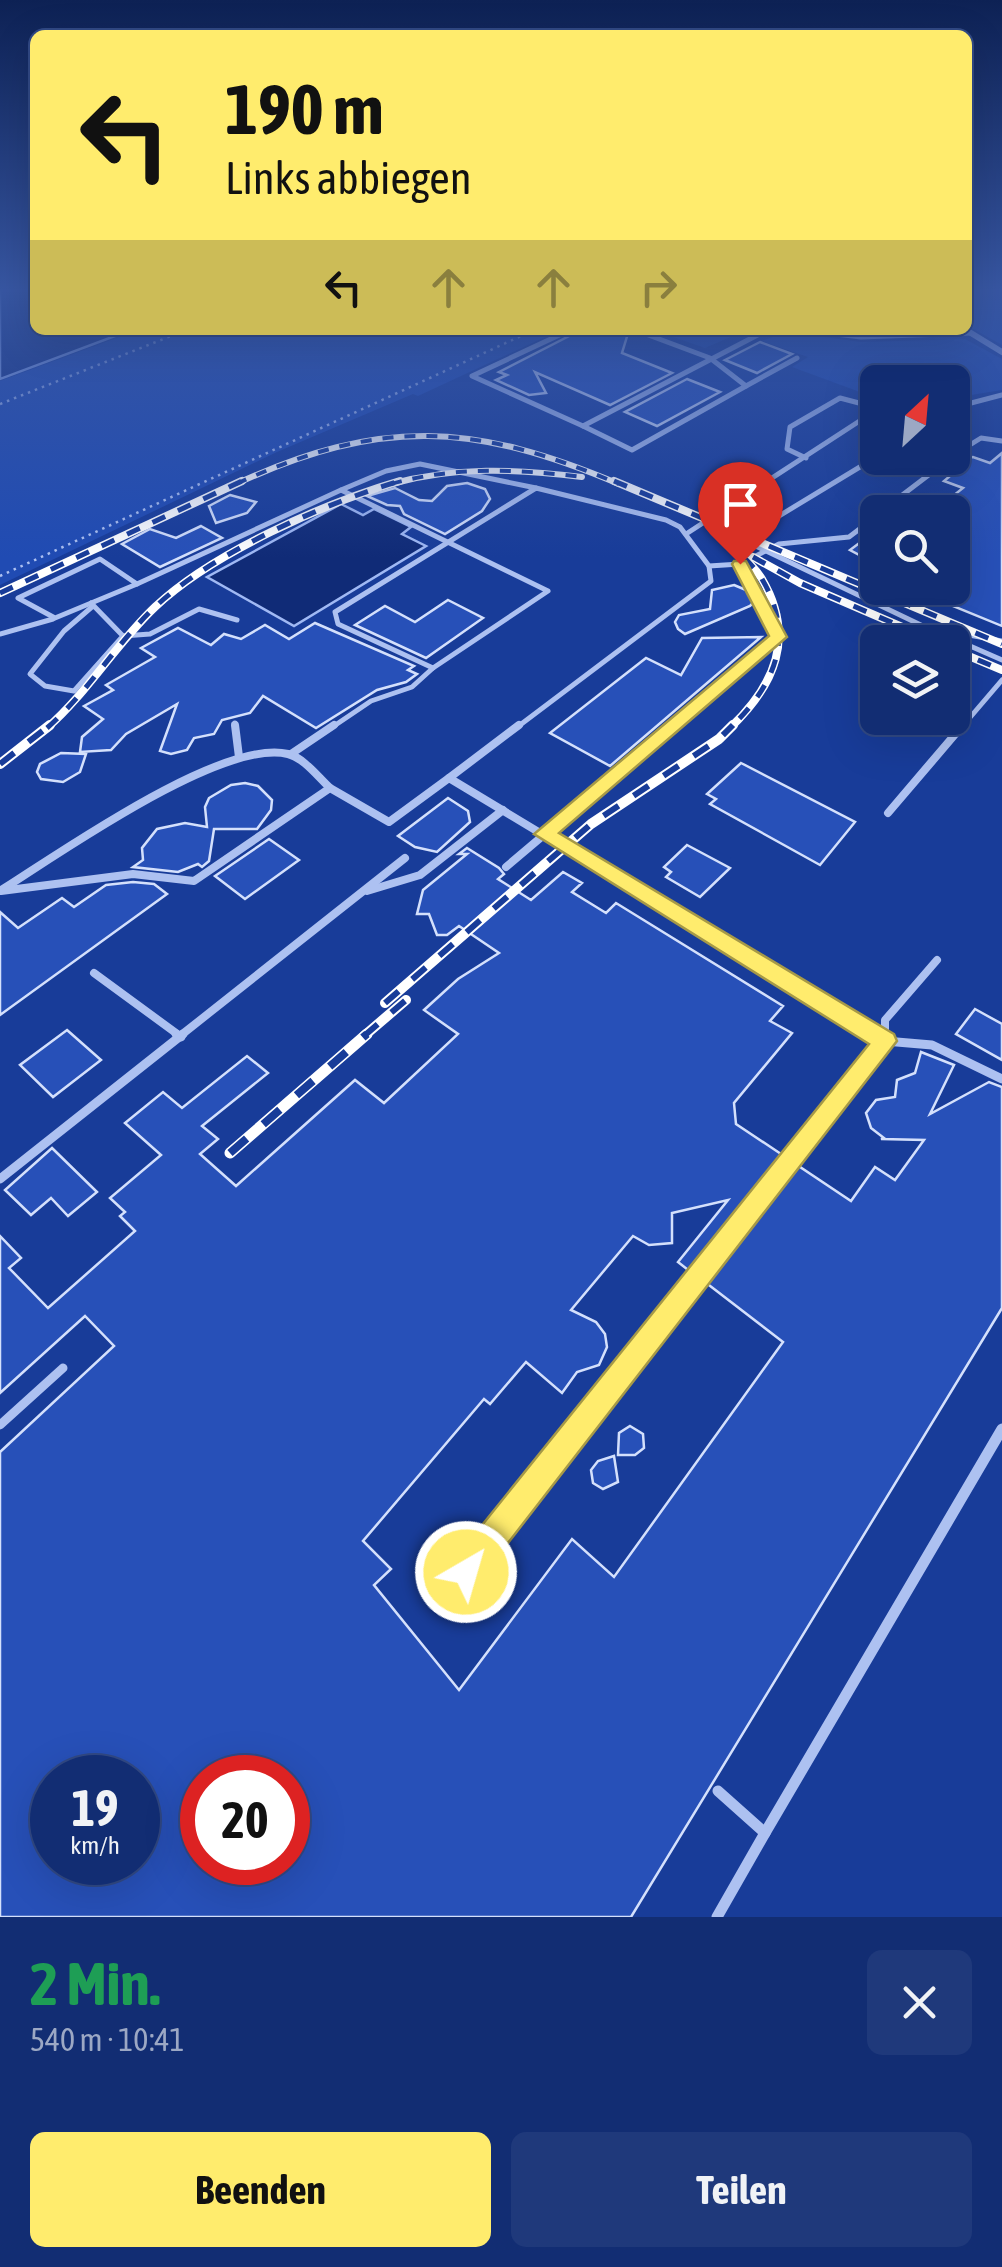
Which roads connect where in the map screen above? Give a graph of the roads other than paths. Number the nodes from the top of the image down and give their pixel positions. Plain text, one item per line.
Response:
1 (477, 378) edge
2 (672, 378) edge
3 (740, 378) edge
4 (760, 378) edge
5 (746, 386) junction
6 (1002, 395) edge
7 (860, 403) edge
8 (970, 403) edge
9 (860, 420) edge
10 (583, 426) junction
11 (1002, 441) edge
12 (970, 445) edge
13 (806, 458) junction
14 (860, 467) edge
15 (929, 475) edge
16 (536, 488) junction
17 (341, 490) junction
18 (903, 495) edge
19 (860, 528) edge
20 (686, 534) junction
21 (449, 542) junction
22 (763, 552) junction
23 (740, 564) junction
24 (710, 566) junction
25 (137, 584) junction
26 (92, 604) junction
27 (55, 618) junction
28 (238, 620) dead end
29 (923, 625) edge
30 (0, 634) edge
31 (970, 635) edge
32 (123, 636) junction
33 (1002, 641) edge
34 (970, 646) edge
35 (1002, 660) edge
36 (432, 668) junction
37 (1002, 680) edge
38 (235, 723) dead end
39 (291, 754) junction
40 (239, 757) junction
41 (450, 778) junction
42 (330, 788) junction
43 (503, 810) junction
44 (888, 813) dead end
45 (544, 834) junction
46 (405, 858) dead end
47 (506, 867) dead end
48 (0, 891) edge
49 (362, 892) junction
50 (937, 960) dead end
51 (94, 973) dead end
52 (181, 1037) junction
53 (885, 1041) junction
54 (1002, 1079) edge
55 (0, 1178) edge
56 (63, 1368) dead end
57 (0, 1425) edge
58 (1002, 1429) edge
59 (441, 1603) dead end
60 (718, 1791) dead end
61 (765, 1833) junction
62 (716, 1917) edge

1 - 10 lane
2 - 10 lane
3 - 5 lane
4 - 5 lane
5 - 10 lane
6 - 8 lane
7 - 13 lane
9 - 13 lane
11 - 12 lane
13 - 20 lane
14 - 22 lane
15 - 18 lane
16 - 17 lane
16 - 20 lane
16 - 21 lane
17 - 21 lane
17 - 25 lane
19 - 22 lane
20 - 24 lane
21 - 36 lane
21 - 36 lane
22 - 23 lane
22 - 29 lane
23 - 24 lane
23 - 45 lane
24 - 41 lane
25 - 26 lane
25 - 27 lane
26 - 27 lane
26 - 32 lane
26 - 32 lane
27 - 30 lane
28 - 32 lane
31 - 33 lane
34 - 35 lane
36 - 39 lane
37 - 44 lane
38 - 40 lane
39 - 40 lane
39 - 42 lane
40 - 48 lane
41 - 42 lane
41 - 43 lane
42 - 48 lane
43 - 45 lane
43 - 49 lane
45 - 47 lane
45 - 53 lane
46 - 49 lane
49 - 52 lane
50 - 53 lane
51 - 52 lane
52 - 55 lane
53 - 54 lane
53 - 59 lane
56 - 57 lane
58 - 61 lane
60 - 61 lane
61 - 62 lane

